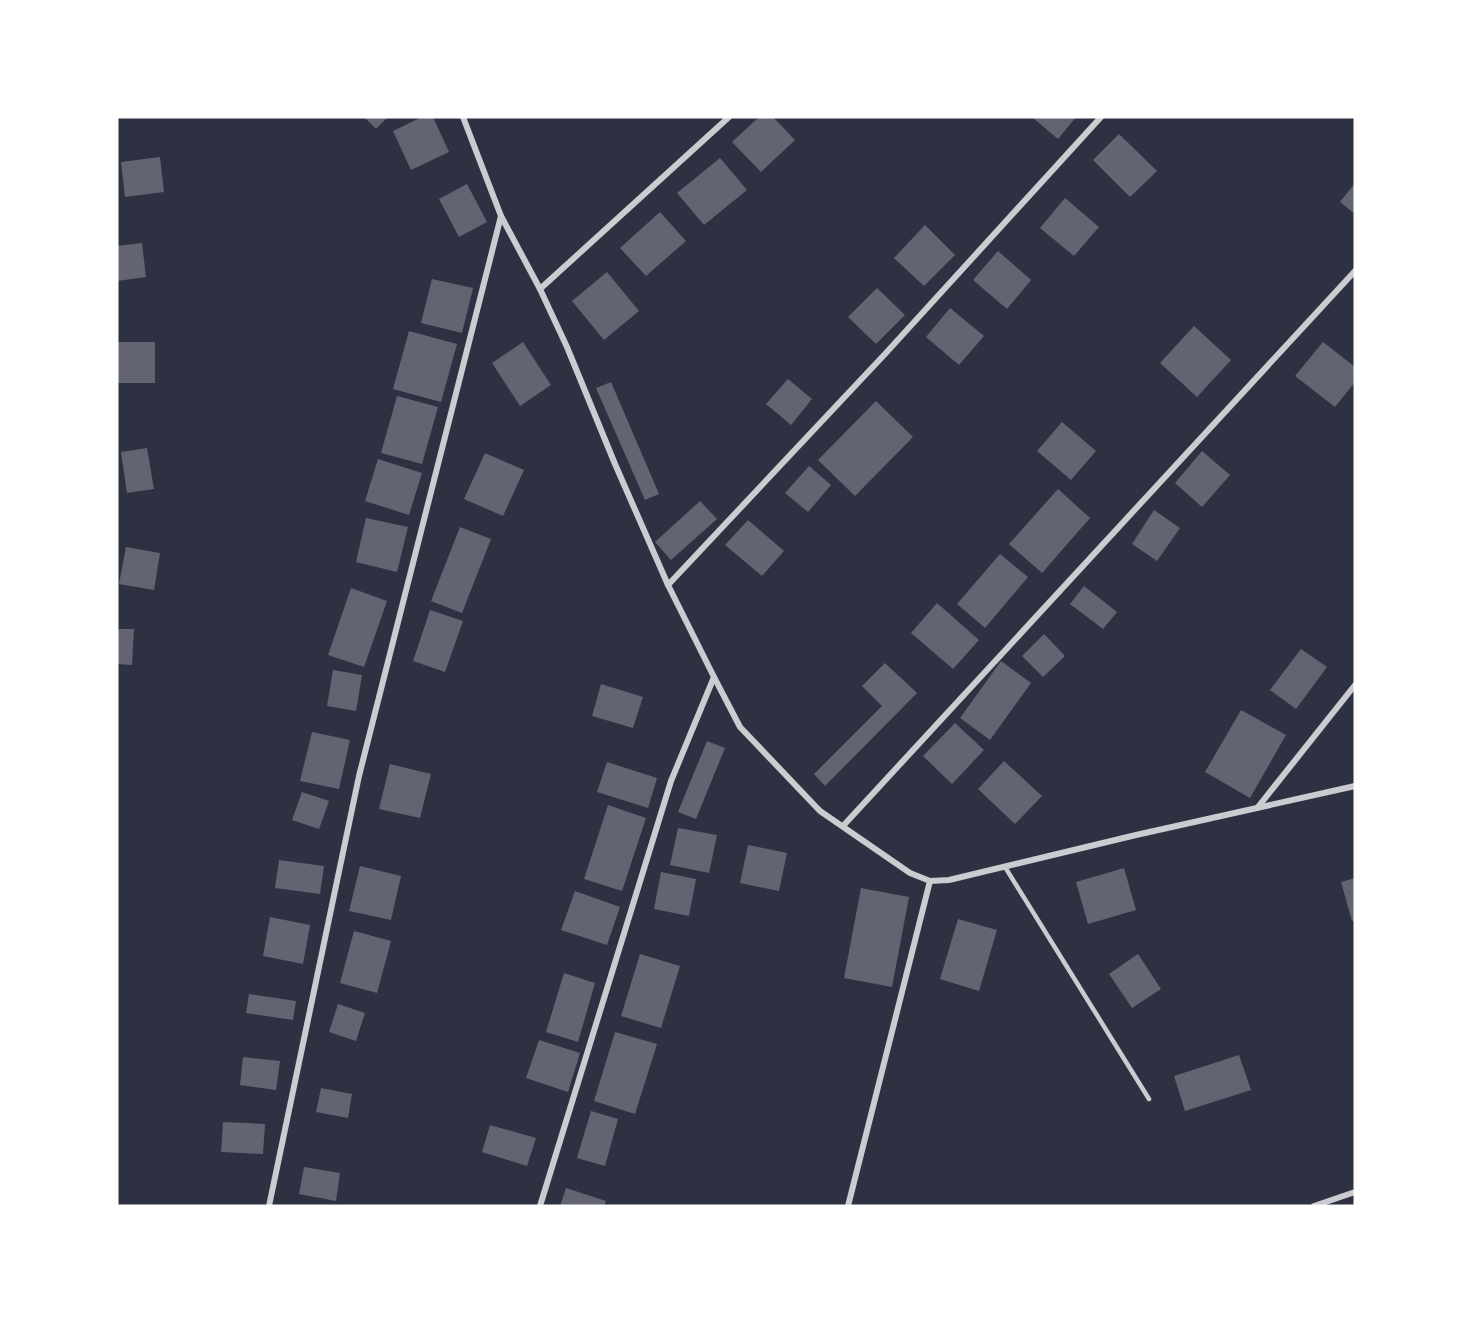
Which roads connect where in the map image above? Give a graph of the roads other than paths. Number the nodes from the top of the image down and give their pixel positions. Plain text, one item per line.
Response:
1 (463, 117) edge
2 (729, 117) edge
3 (1101, 117) edge
4 (501, 216) junction
5 (1355, 271) edge
6 (540, 289) junction
7 (668, 585) junction
8 (714, 677) junction
9 (1355, 685) edge
10 (1355, 786) edge
11 (1258, 807) junction
12 (843, 826) junction
13 (1005, 867) junction
14 (930, 881) junction
15 (1149, 1099) dead end
16 (1355, 1192) edge
17 (269, 1206) edge
18 (540, 1206) edge
19 (848, 1206) edge
20 (1314, 1206) edge

1 - 4 street
2 - 6 street
3 - 7 street
4 - 6 street
4 - 17 street
5 - 12 street
6 - 7 street
7 - 8 street
8 - 12 street
8 - 18 street
9 - 11 street
10 - 11 street
11 - 13 street
12 - 14 street
13 - 14 street
13 - 15 lane
14 - 19 street
16 - 20 street

